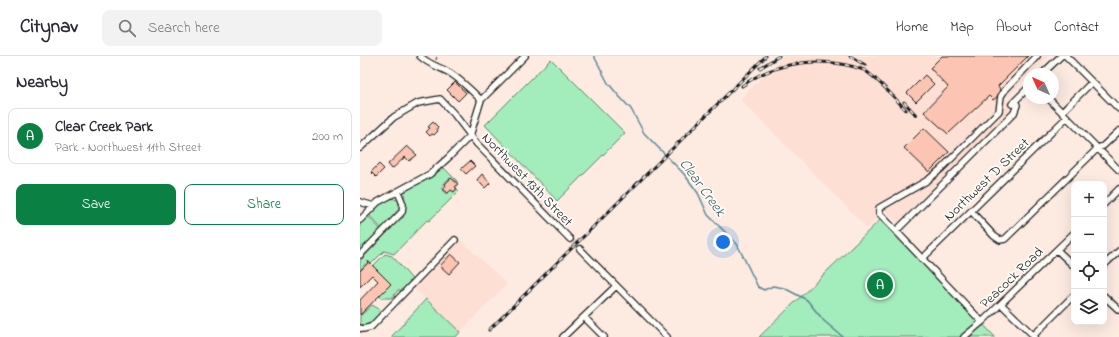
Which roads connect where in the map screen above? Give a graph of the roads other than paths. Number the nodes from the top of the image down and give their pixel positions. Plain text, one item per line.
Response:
1 (420, 56) edge
2 (525, 56) edge
3 (1037, 56) edge
4 (1061, 56) edge
5 (1066, 56) edge
6 (1048, 68) edge
7 (1092, 82) junction
8 (1023, 93) edge
9 (481, 100) junction
10 (1054, 104) edge
11 (1119, 109) edge
12 (1062, 112) junction
13 (1067, 117) junction
14 (1119, 131) edge
15 (470, 136) junction
16 (360, 148) edge
17 (1098, 148) junction
18 (1119, 170) edge
19 (1119, 189) edge
20 (398, 192) junction
21 (1107, 201) edge
22 (360, 202) edge
23 (374, 206) junction
24 (970, 212) junction
25 (360, 220) edge
26 (896, 231) junction
27 (1071, 236) edge
28 (570, 239) tunnel mouth
29 (455, 240) dead end
30 (580, 249) tunnel mouth
31 (1058, 250) junction
32 (1119, 250) edge
33 (360, 255) edge
34 (922, 258) junction
35 (1107, 262) edge
36 (1071, 263) edge
37 (616, 286) junction
38 (1071, 298) edge
39 (1107, 299) edge
40 (1001, 304) junction
41 (1118, 309) edge
42 (584, 317) junction
43 (982, 322) junction
44 (360, 328) edge
45 (1034, 336) edge
46 (563, 337) edge
47 (604, 337) edge
48 (667, 337) edge
49 (964, 337) edge

1 - 9 street
2 - 9 street
3 - 26 street
4 - 6 street
5 - 7 street
7 - 11 street
7 - 12 street
8 - 26 street
9 - 15 street
10 - 12 street
12 - 13 street
13 - 17 street
13 - 24 street, Northwest D Street
14 - 17 street
15 - 16 street, Northwest 13th Street
15 - 20 street
15 - 28 street, Northwest 13th Street
17 - 18 street
17 - 24 street
19 - 21 street
20 - 23 street
20 - 33 street
22 - 23 street
23 - 25 street
24 - 34 street, Northwest D Street
26 - 34 street
27 - 31 street, Peacock Road
29 - 44 street
30 - 37 street
31 - 36 street
31 - 40 street, Peacock Road
32 - 35 street
34 - 43 street
37 - 42 street
37 - 48 street
38 - 45 street
39 - 41 street
40 - 43 street, Peacock Road
40 - 45 street
42 - 46 street
42 - 47 street
43 - 49 street, Peacock Road

